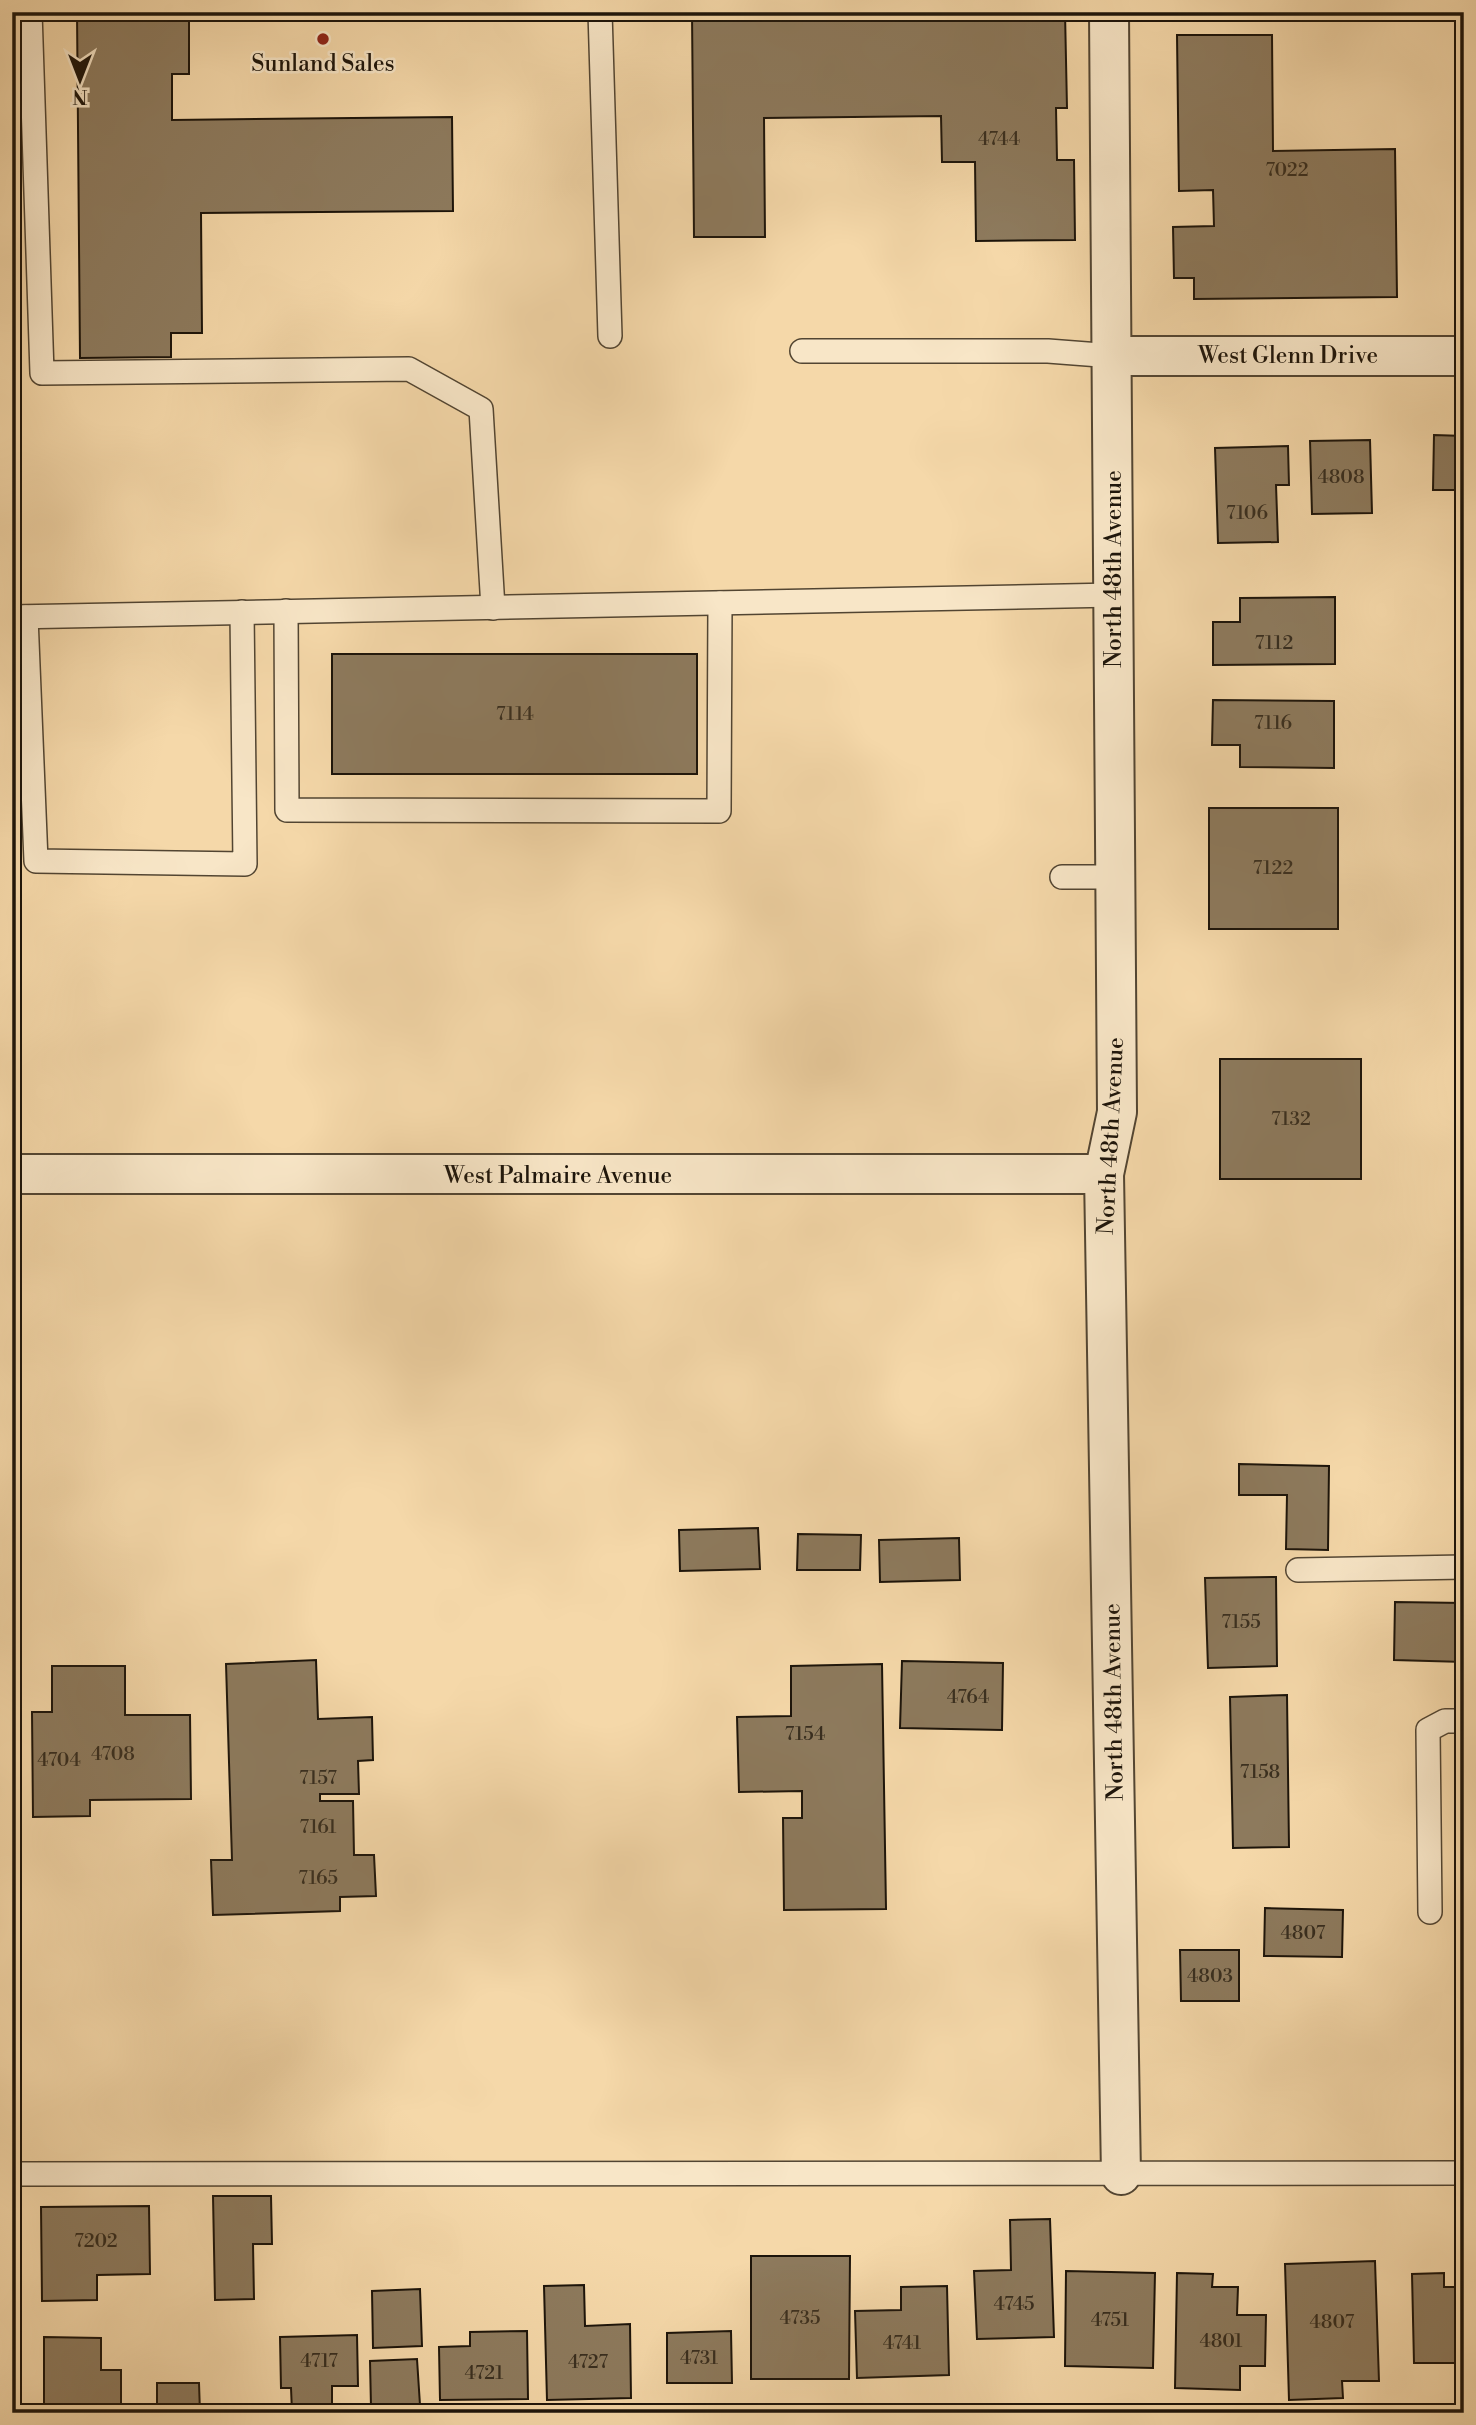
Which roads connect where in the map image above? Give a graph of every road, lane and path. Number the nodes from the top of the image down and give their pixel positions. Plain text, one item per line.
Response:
1 (30, 12) edge
2 (600, 12) edge
3 (1109, 12) edge
4 (610, 336) dead end
5 (802, 351) dead end
6 (1113, 356) junction
7 (1464, 356) edge
8 (1114, 595) junction
9 (720, 603) junction
10 (493, 608) junction
11 (286, 611) junction
12 (242, 612) junction
13 (19, 617) edge
14 (1062, 877) dead end
15 (1116, 877) junction
16 (12, 1174) edge
17 (1104, 1174) junction
18 (1464, 1567) edge
19 (1298, 1570) dead end
20 (1464, 1721) edge
21 (1430, 1912) dead end
22 (1464, 2173) edge
23 (12, 2174) edge
24 (1121, 2175) junction

1 - 10 lane
2 - 4 lane
3 - 6 street, North 48th Avenue
5 - 6 lane
6 - 7 street, West Glenn Drive
6 - 8 street, North 48th Avenue
8 - 9 lane
8 - 15 street, North 48th Avenue
9 - 10 lane
9 - 11 lane
10 - 11 lane
11 - 12 lane
12 - 13 lane
12 - 13 lane
14 - 15 lane
15 - 17 street, North 48th Avenue
16 - 17 street, West Palmaire Avenue
17 - 24 street, North 48th Avenue
18 - 19 lane
20 - 21 lane
22 - 24 lane
23 - 24 lane

